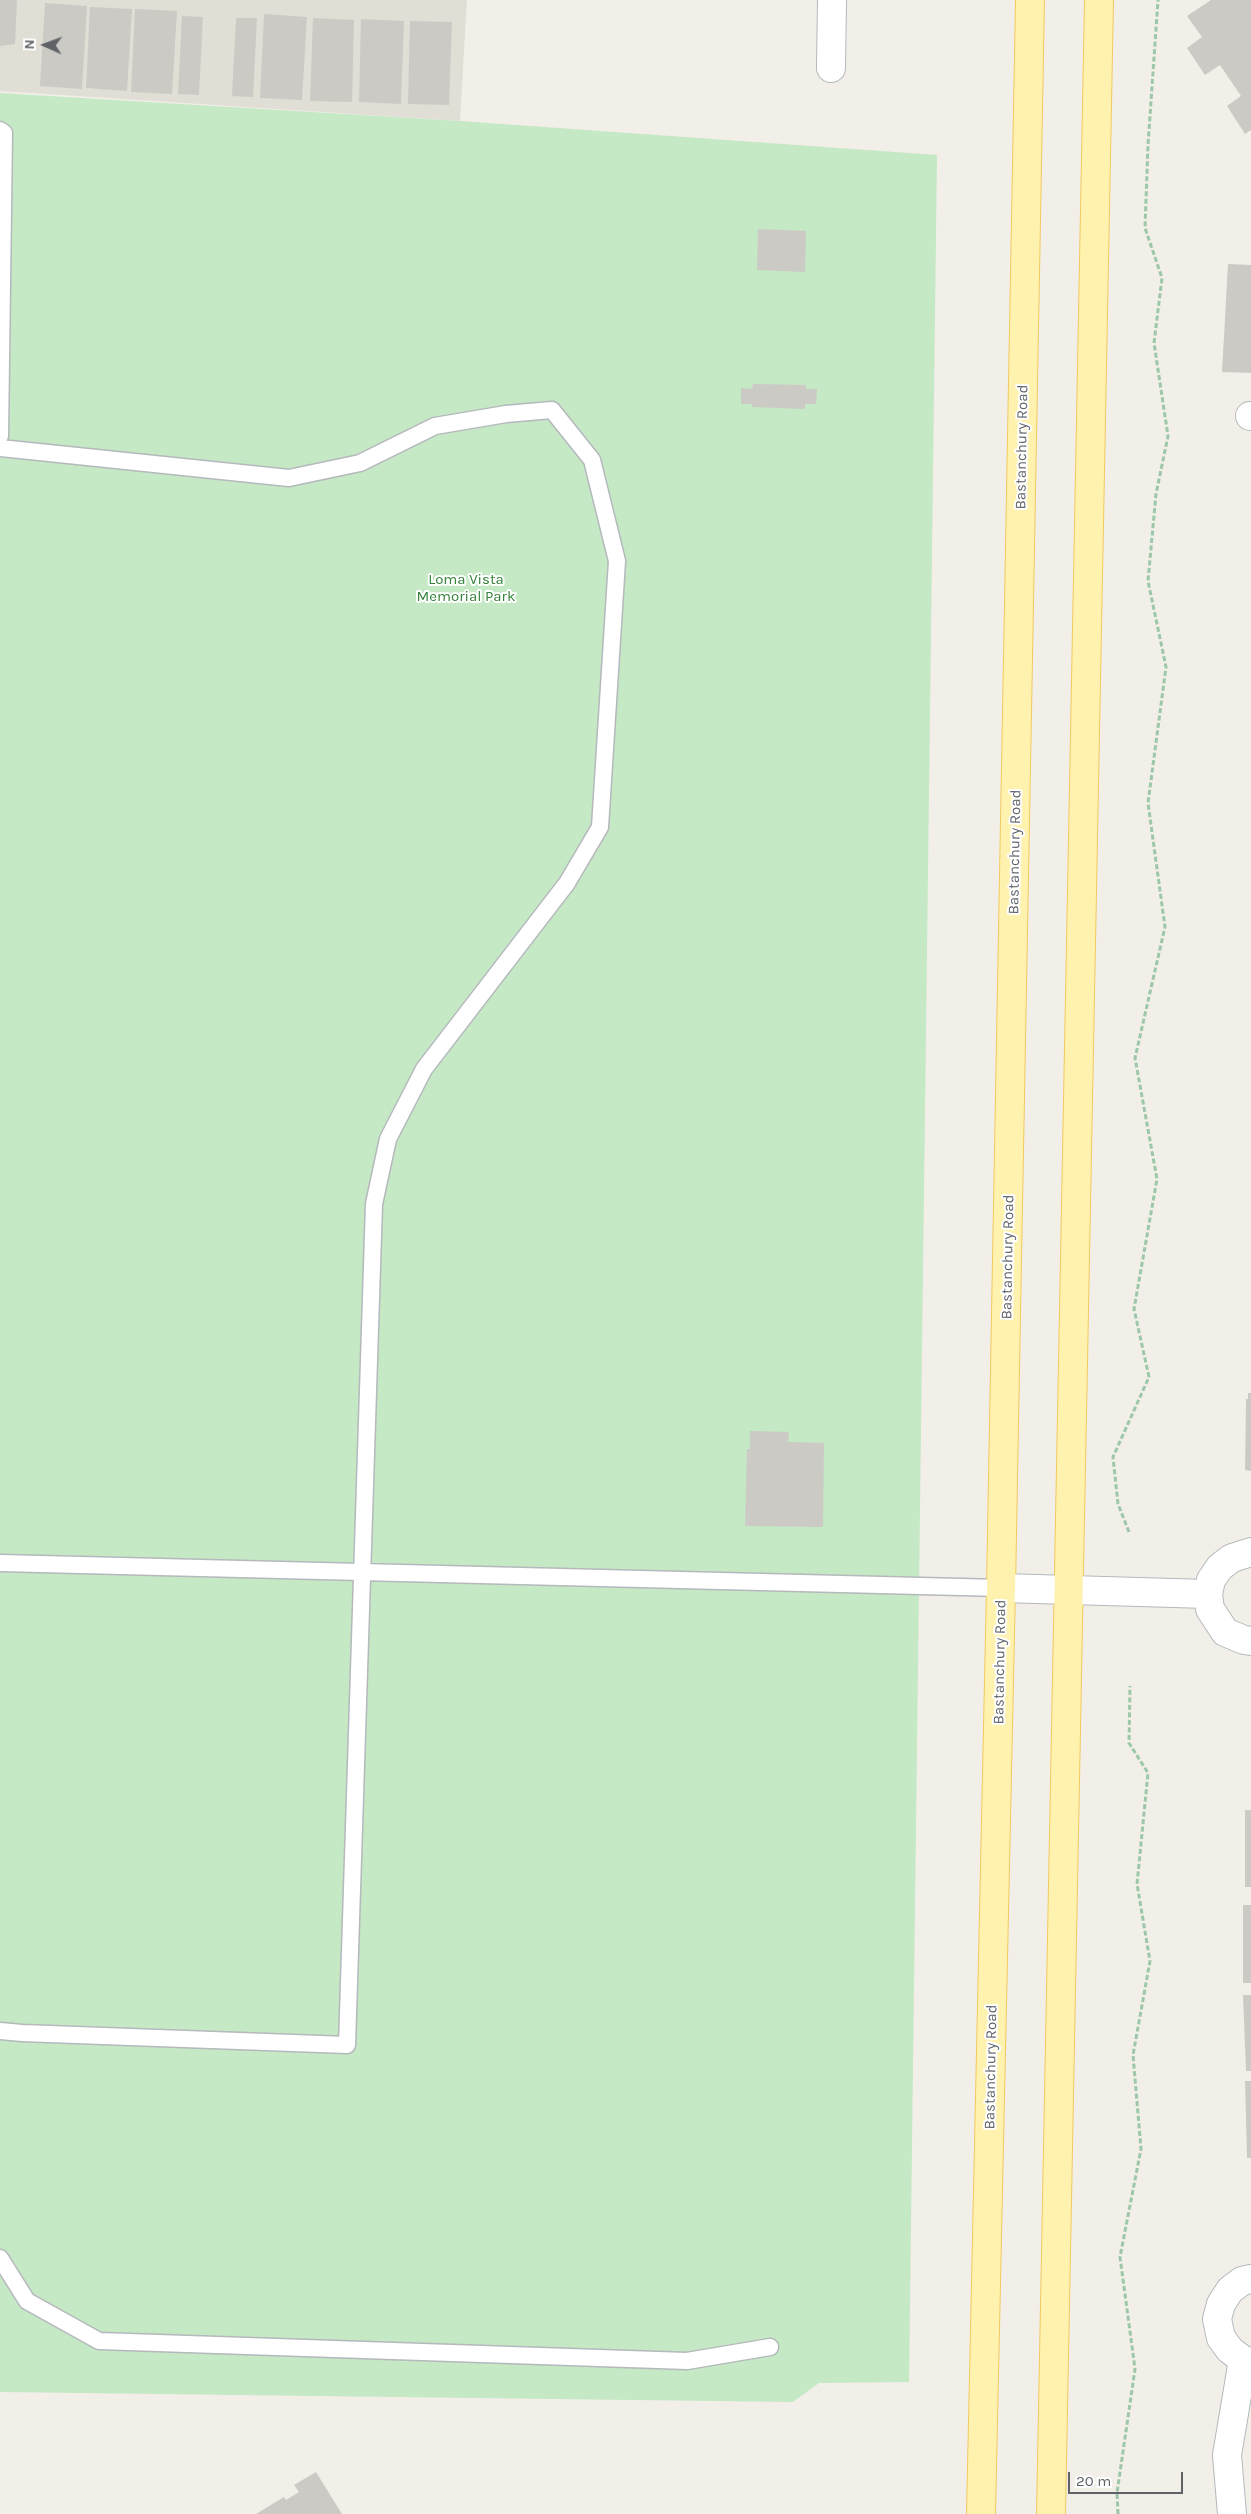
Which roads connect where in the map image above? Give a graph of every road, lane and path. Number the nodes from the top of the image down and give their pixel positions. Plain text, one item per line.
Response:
1 (832, 0) edge
2 (1030, 0) edge
3 (1099, 0) edge
4 (1158, 0) edge
5 (831, 68) dead end
6 (0, 130) edge
7 (0, 436) edge
8 (0, 448) edge
9 (1129, 1532) dead end
10 (1251, 1552) edge
11 (0, 1563) edge
12 (364, 1572) junction
13 (1001, 1588) junction
14 (1070, 1589) junction
15 (1208, 1594) junction
16 (1251, 1641) edge
17 (1130, 1686) dead end
18 (0, 2031) edge
19 (0, 2258) edge
20 (1251, 2279) edge
21 (770, 2347) dead end
22 (1247, 2361) edge
23 (982, 2514) edge
24 (1051, 2514) edge
25 (1118, 2514) edge
26 (1232, 2514) edge

1 - 5 street
2 - 13 main road, Bastanchury Road
3 - 14 main road
4 - 9 path
6 - 7 lane
8 - 12 lane
10 - 15 street
11 - 12 lane
12 - 13 lane
12 - 18 lane
13 - 14 street
13 - 23 main road, Bastanchury Road
14 - 15 street
14 - 24 main road
15 - 16 street
17 - 25 path
19 - 21 lane
20 - 22 street
22 - 26 street

